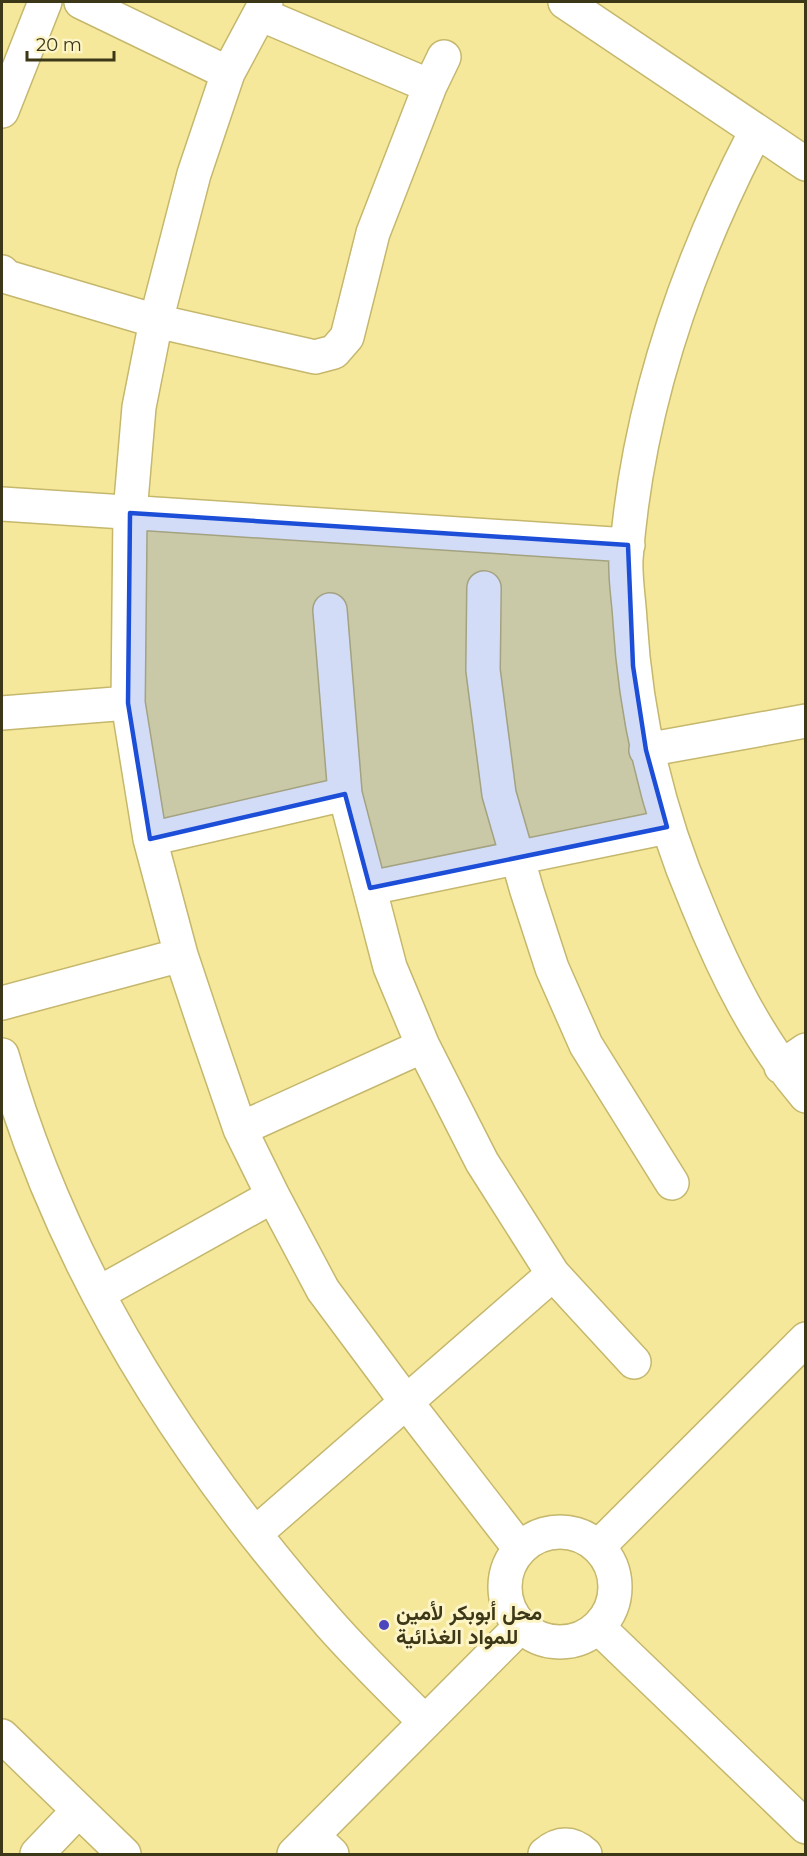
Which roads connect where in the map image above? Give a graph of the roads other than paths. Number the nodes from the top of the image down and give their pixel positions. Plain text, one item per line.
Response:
1 (45, 2) edge
2 (81, 2) edge
3 (565, 2) edge
4 (263, 8) edge
5 (444, 57) dead end
6 (228, 73) junction
7 (430, 86) junction
8 (2, 111) edge
9 (755, 133) junction
10 (806, 164) edge
11 (2, 272) edge
12 (156, 321) junction
13 (2, 504) edge
14 (130, 513) junction
15 (628, 545) junction
16 (484, 588) dead end
17 (330, 610) dead end
18 (128, 703) junction
19 (2, 713) edge
20 (806, 722) edge
21 (646, 750) junction
22 (345, 794) junction
23 (667, 827) junction
24 (150, 839) junction
25 (517, 857) junction
26 (370, 888) junction
27 (181, 955) junction
28 (2, 1003) edge
29 (423, 1047) junction
30 (2, 1055) edge
31 (793, 1058) edge
32 (806, 1096) edge
33 (240, 1129) junction
34 (672, 1183) dead end
35 (273, 1196) junction
36 (553, 1274) junction
37 (99, 1293) junction
38 (806, 1339) edge
39 (633, 1362) dead end
40 (407, 1403) junction
41 (256, 1533) junction
42 (598, 1547) junction
43 (520, 1549) junction
44 (521, 1626) junction
45 (598, 1627) junction
46 (425, 1722) junction
47 (2, 1736) edge
48 (78, 1812) junction
49 (806, 1827) edge
50 (313, 1848) edge
51 (37, 1854) edge
52 (124, 1854) edge
53 (545, 1854) edge
54 (585, 1854) edge

1 - 8 street
2 - 6 street
3 - 9 street
4 - 6 street
4 - 7 street
5 - 7 street
6 - 12 street
7 - 12 street
9 - 10 street
9 - 15 street
11 - 12 street
12 - 14 street
13 - 14 street
14 - 15 street
14 - 18 street
15 - 21 street
16 - 25 street
17 - 22 street
18 - 19 street
18 - 24 street
20 - 21 street
21 - 23 street
22 - 24 street
22 - 26 street
23 - 25 street
23 - 31 street
24 - 27 street
25 - 26 street
25 - 34 street
26 - 29 street
27 - 28 street
27 - 33 street
29 - 33 street
29 - 36 street
30 - 37 street
31 - 32 street
33 - 35 street
35 - 37 street
35 - 40 street
36 - 39 street
36 - 40 street
37 - 41 street
38 - 42 street
40 - 41 street
40 - 43 street
41 - 46 street
42 - 43 street
42 - 45 street
43 - 44 street
44 - 45 street
44 - 46 street
45 - 49 street
46 - 50 street
47 - 48 street
48 - 51 street
48 - 52 street
53 - 54 street

